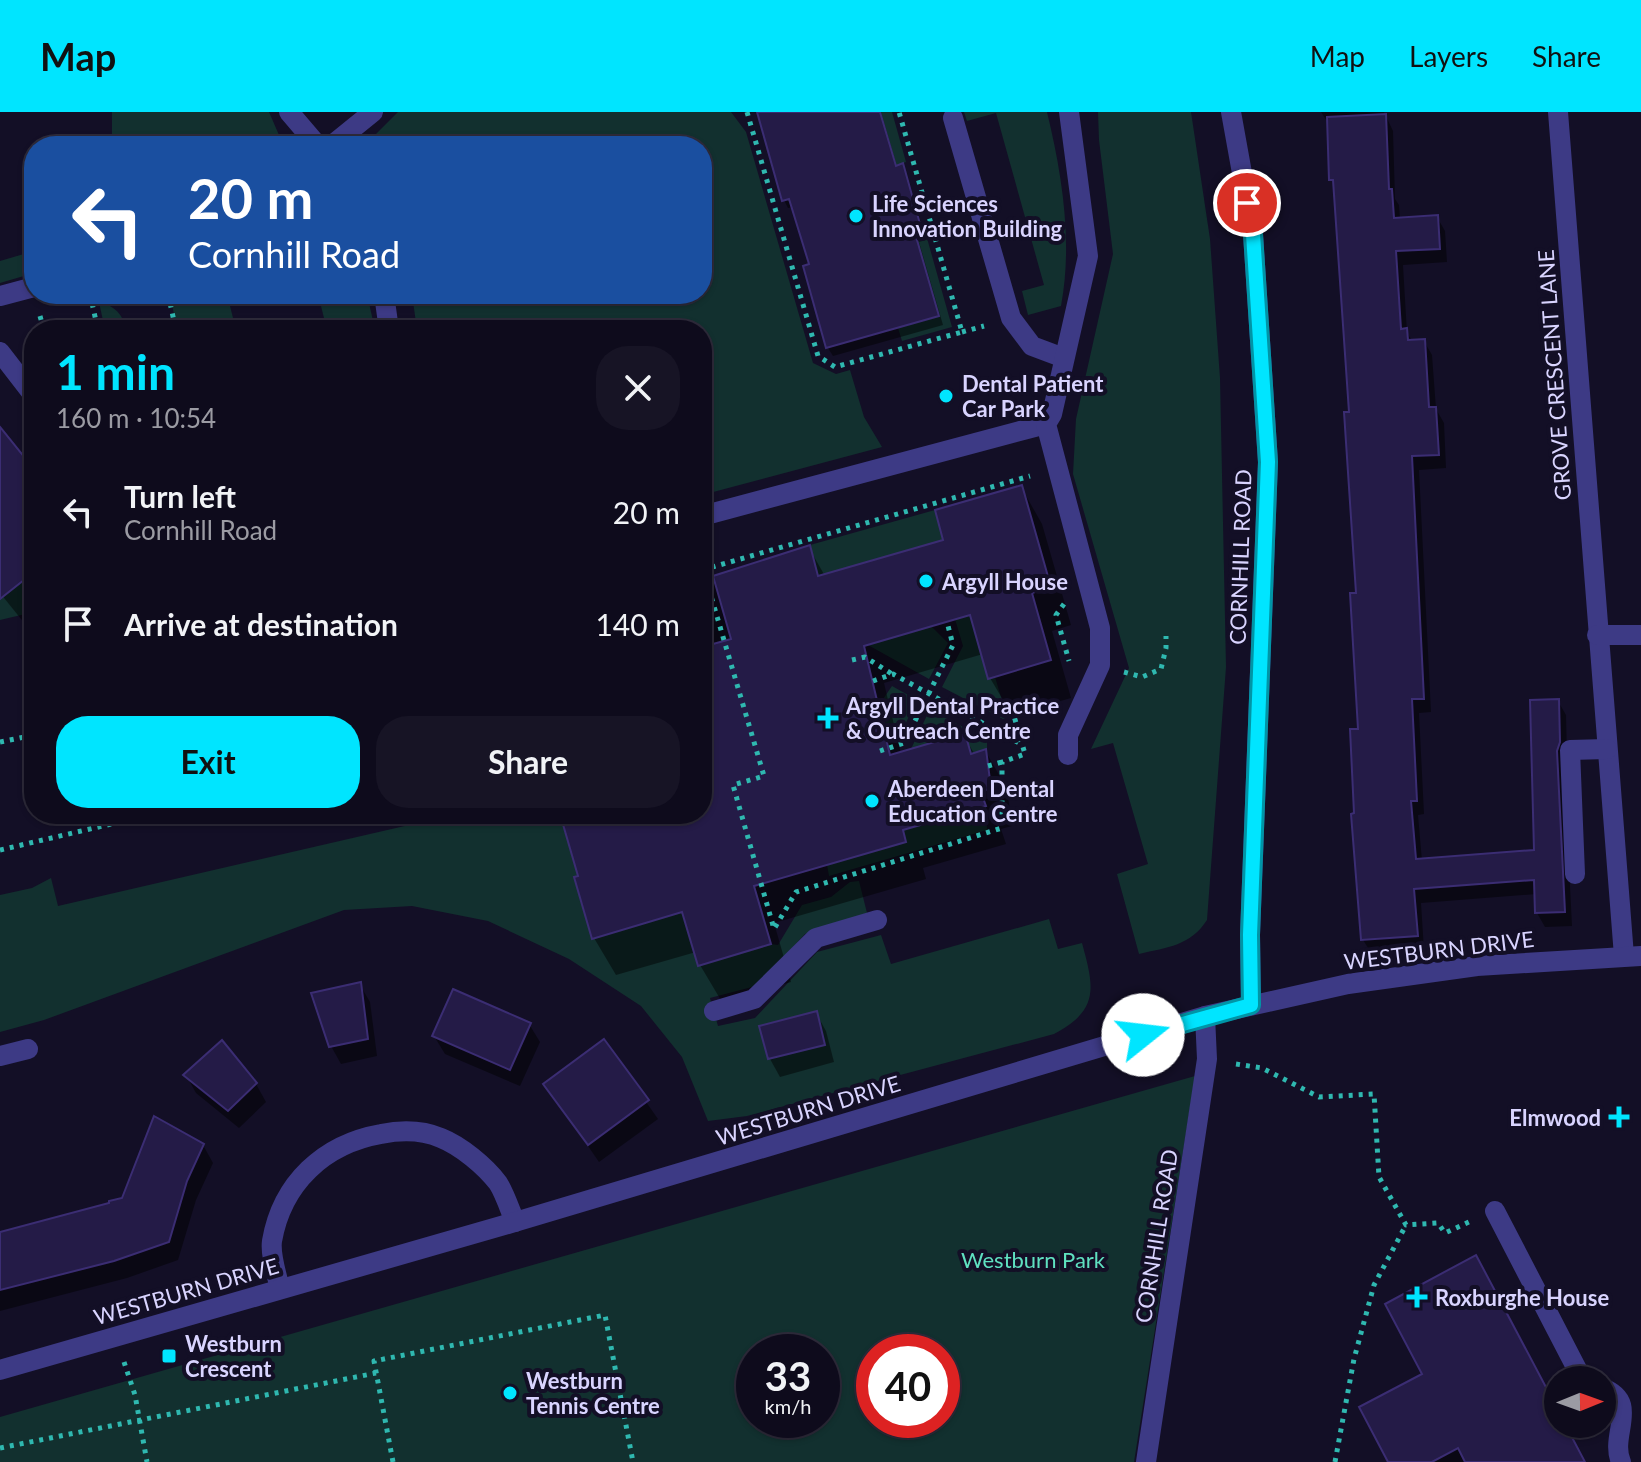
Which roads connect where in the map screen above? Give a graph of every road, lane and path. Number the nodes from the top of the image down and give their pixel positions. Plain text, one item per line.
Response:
1 (289, 112) edge
2 (373, 112) edge
3 (747, 112) edge
4 (899, 112) edge
5 (1069, 112) edge
6 (1231, 112) edge
7 (1558, 112) edge
8 (953, 118) dead end
9 (309, 136) edge
10 (343, 136) edge
11 (24, 290) edge
12 (0, 296) edge
13 (0, 352) edge
14 (1064, 358) junction
15 (24, 383) edge
16 (1036, 426) junction
17 (712, 513) edge
18 (712, 566) edge
19 (1072, 594) dead end
20 (712, 600) edge
21 (947, 622) dead end
22 (1597, 635) junction
23 (1641, 635) edge
24 (1166, 636) dead end
25 (852, 660) dead end
26 (1069, 664) dead end
27 (1100, 665) junction
28 (893, 674) junction
29 (873, 681) dead end
30 (929, 694) junction
31 (1056, 702) dead end
32 (24, 737) edge
33 (0, 742) edge
34 (1022, 744) junction
35 (1607, 749) junction
36 (880, 751) dead end
37 (1068, 755) dead end
38 (1002, 762) junction
39 (988, 766) dead end
40 (111, 824) edge
41 (0, 850) edge
42 (1575, 874) dead end
43 (877, 920) dead end
44 (1632, 956) edge
45 (1251, 1005) junction
46 (714, 1011) dead end
47 (1205, 1016) junction
48 (28, 1049) dead end
49 (0, 1056) edge
50 (1207, 1059) junction
51 (1495, 1211) joint
52 (515, 1222) junction
53 (1406, 1225) junction
54 (280, 1289) junction
55 (116, 1336) junction
56 (1575, 1366) edge
57 (0, 1370) edge
58 (376, 1373) junction
59 (1616, 1396) edge
60 (140, 1422) junction
61 (0, 1448) edge
62 (147, 1462) edge
63 (393, 1462) edge
64 (633, 1462) edge
65 (1146, 1462) edge
66 (1335, 1462) edge
67 (1621, 1462) edge

1 - 9 street
2 - 10 street
3 - 4 path
5 - 14 street
6 - 45 street, CORNHILL ROAD
7 - 22 street, GROVE CRESCENT LANE
8 - 14 street
11 - 12 street
13 - 15 street
14 - 16 street
16 - 17 street
16 - 18 path
16 - 27 street
19 - 26 path
20 - 38 path
21 - 30 path
22 - 23 street
22 - 35 street, GROVE CRESCENT LANE
24 - 27 path
25 - 28 path
27 - 37 street
28 - 29 path
28 - 30 path
30 - 34 path
30 - 36 path
31 - 34 path
32 - 33 path
34 - 38 path
35 - 42 street
35 - 44 street, GROVE CRESCENT LANE
38 - 39 path
40 - 41 path
43 - 46 street
44 - 45 street, WESTBURN DRIVE
45 - 47 street, WESTBURN DRIVE
47 - 50 street, CORNHILL ROAD
47 - 52 street, WESTBURN DRIVE
48 - 49 street
50 - 53 path
50 - 65 street, CORNHILL ROAD
51 - 53 path
51 - 56 street
52 - 54 street, WESTBURN DRIVE
52 - 54 street
53 - 66 path
54 - 55 street, WESTBURN DRIVE
55 - 57 street, WESTBURN DRIVE
55 - 60 path
58 - 60 path
58 - 63 path
58 - 64 path
59 - 67 street
60 - 61 path
60 - 62 path

